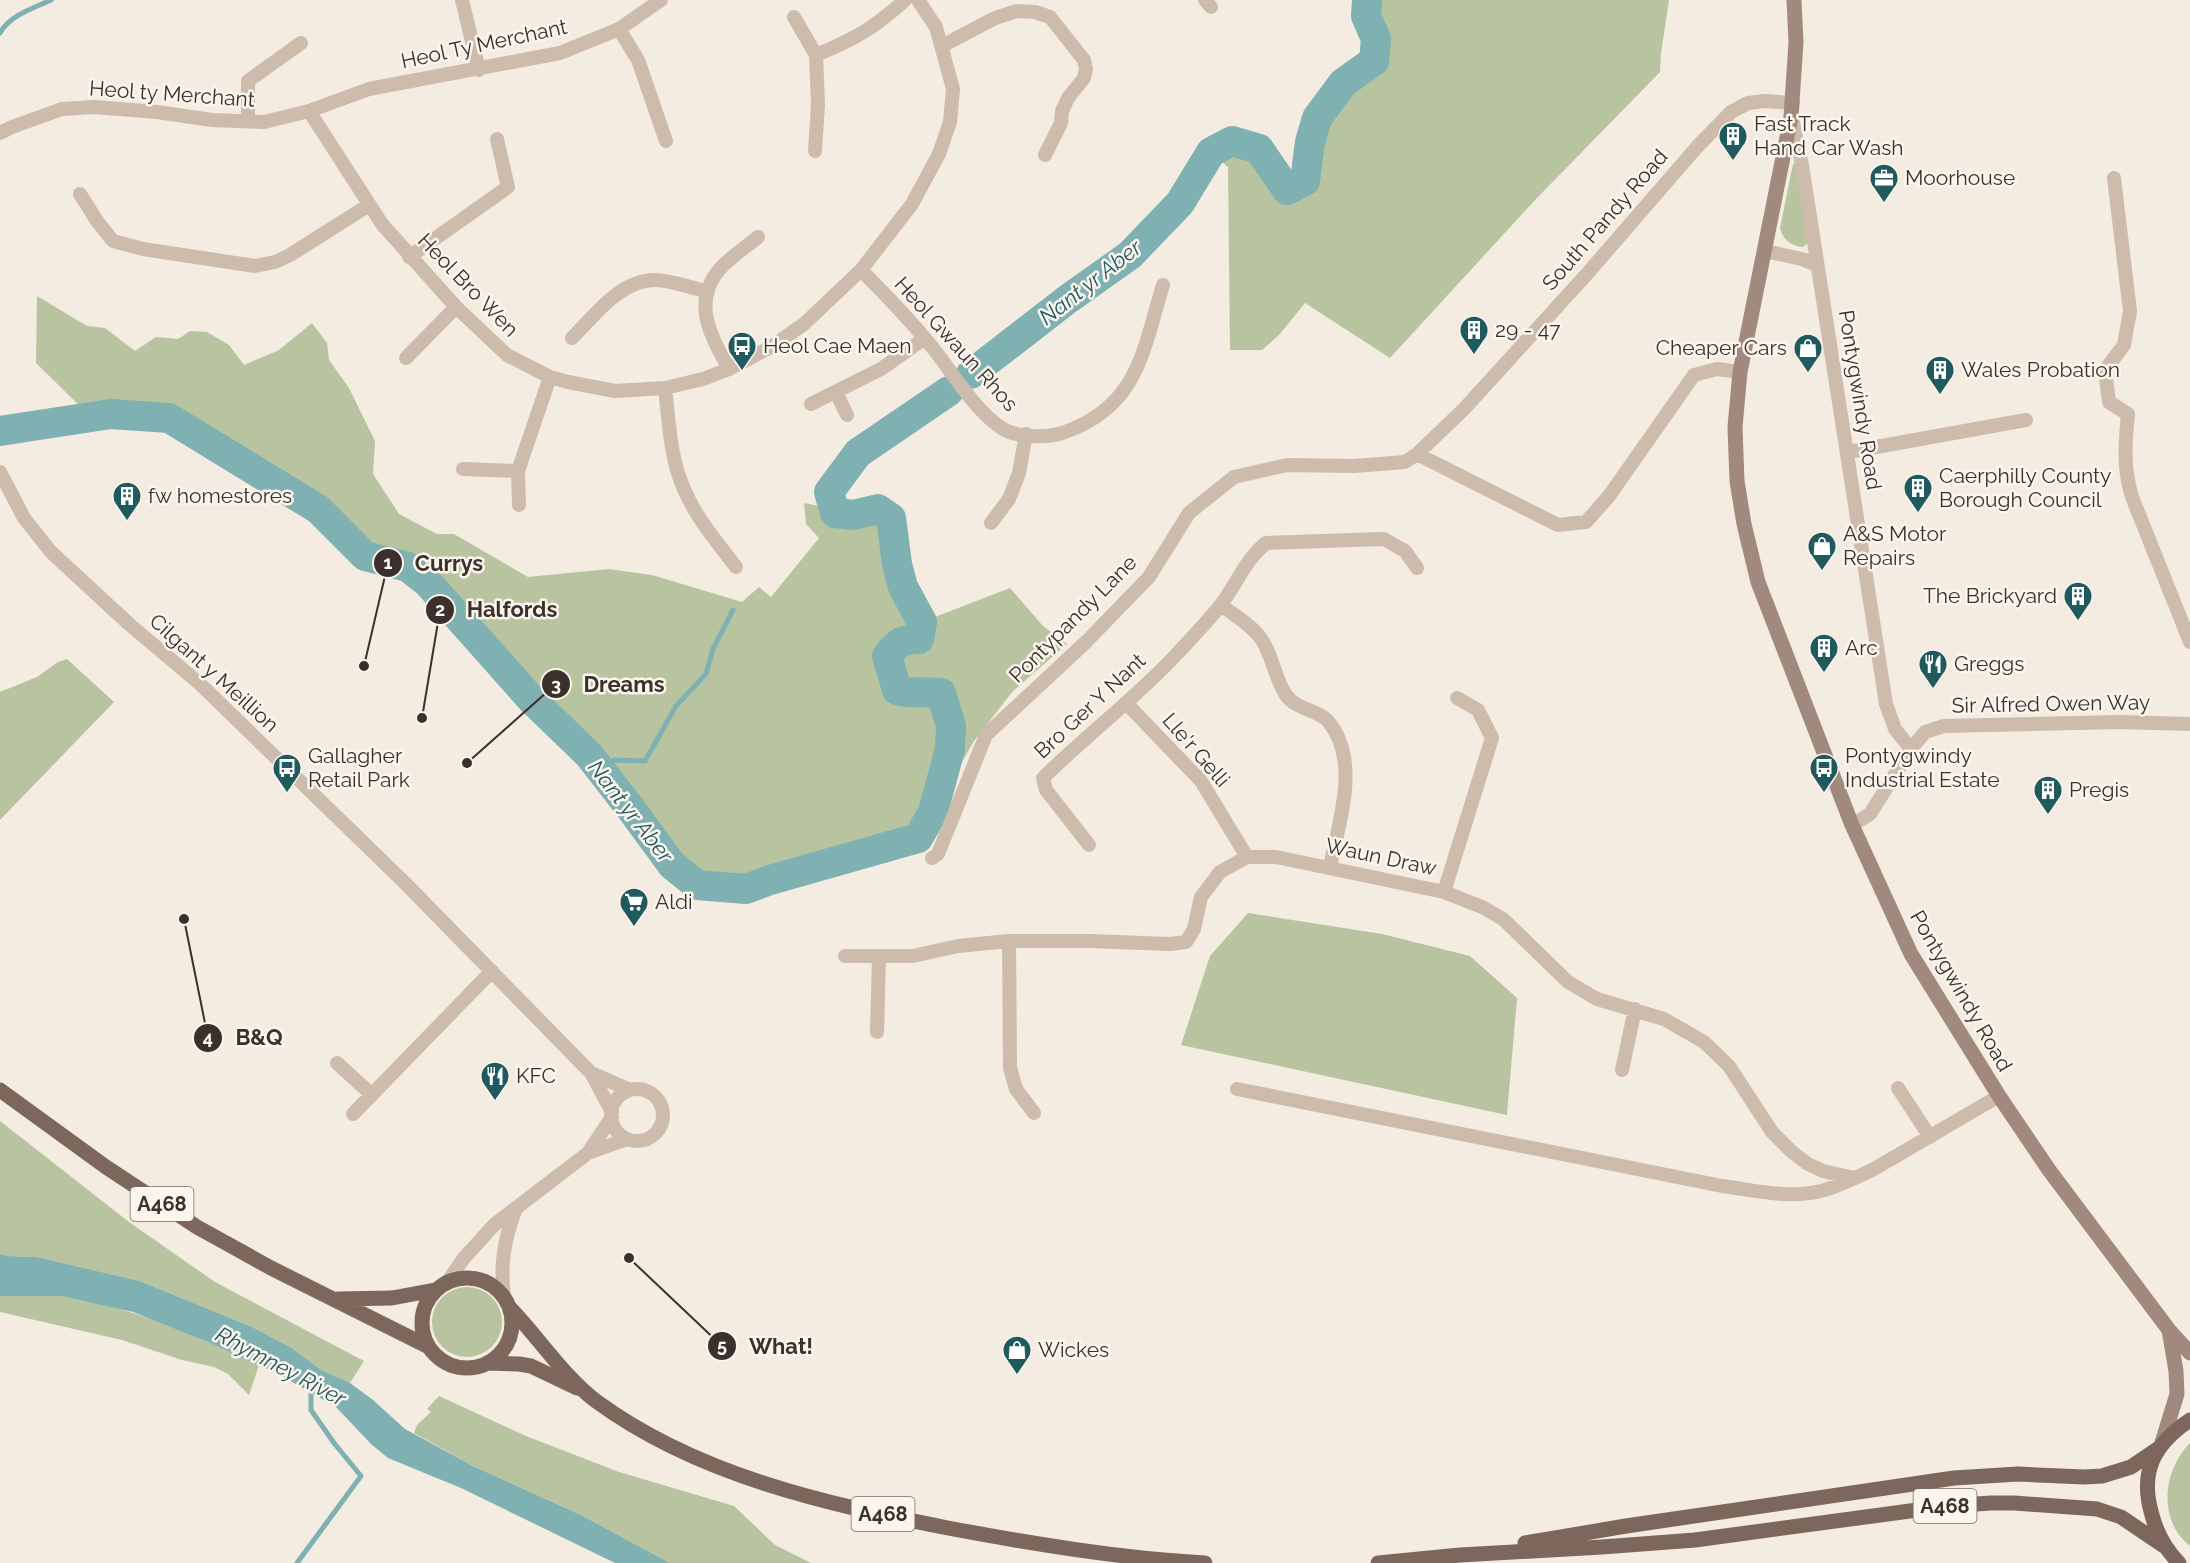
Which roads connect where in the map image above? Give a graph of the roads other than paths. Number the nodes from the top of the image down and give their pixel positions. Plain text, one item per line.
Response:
1 (462, 0) edge
2 (661, 0) edge
3 (905, 0) edge
4 (918, 0) edge
5 (1794, 0) edge
6 (794, 17) dead end
7 (619, 29) junction
8 (301, 43) dead end
9 (942, 46) junction
10 (816, 55) junction
11 (479, 70) junction
12 (1792, 110) junction
13 (309, 111) junction
14 (248, 122) junction
15 (0, 133) edge
16 (497, 139) dead end
17 (666, 141) dead end
18 (815, 152) dead end
19 (1045, 155) dead end
20 (2114, 178) dead end
21 (80, 194) dead end
22 (369, 205) junction
23 (758, 237) dead end
24 (1765, 251) junction
25 (409, 257) junction
26 (1817, 265) junction
27 (861, 270) junction
28 (1162, 285) dead end
29 (706, 291) junction
30 (456, 307) junction
31 (572, 338) dead end
32 (925, 338) junction
33 (406, 358) dead end
34 (729, 369) junction
35 (1740, 372) junction
36 (550, 377) junction
37 (665, 388) junction
38 (836, 392) junction
39 (811, 404) dead end
40 (847, 415) dead end
41 (2026, 420) dead end
42 (1026, 434) junction
43 (1848, 452) junction
44 (1417, 454) junction
45 (463, 469) dead end
46 (518, 471) junction
47 (0, 472) edge
48 (519, 505) dead end
49 (991, 523) dead end
50 (735, 567) dead end
51 (1417, 568) dead end
52 (1221, 604) junction
53 (2190, 642) edge
54 (1457, 698) dead end
55 (1127, 704) junction
56 (2190, 724) edge
57 (1911, 749) junction
58 (1852, 825) junction
59 (1089, 845) dead end
60 (1247, 857) junction
61 (933, 858) dead end
62 (1330, 867) junction
63 (1444, 892) junction
64 (1009, 941) junction
65 (845, 956) dead end
66 (879, 957) junction
67 (492, 971) junction
68 (1635, 1009) junction
69 (877, 1032) dead end
70 (337, 1063) dead end
71 (1622, 1070) dead end
72 (591, 1073) junction
73 (1898, 1088) dead end
74 (1237, 1089) dead end
75 (0, 1090) edge
76 (630, 1090) junction
77 (372, 1095) junction
78 (1999, 1096) junction
79 (1034, 1113) dead end
80 (353, 1114) dead end
81 (612, 1115) junction
82 (1930, 1137) junction
83 (627, 1139) junction
84 (588, 1154) junction
85 (1854, 1178) junction
86 (515, 1211) junction
87 (448, 1281) junction
88 (435, 1290) junction
89 (335, 1299) junction
90 (507, 1302) junction
91 (2169, 1330) junction
92 (427, 1346) junction
93 (2190, 1353) edge
94 (488, 1363) junction
95 (585, 1392) junction
96 (2190, 1420) edge
97 (2160, 1447) junction
98 (2164, 1546) junction
99 (1460, 1555) junction
100 (1204, 1563) edge
101 (1378, 1563) edge
102 (2179, 1563) edge

1 - 11 street
2 - 7 street, Heol Ty Merchant
3 - 10 street
4 - 9 street, Heol Bro Wen
5 - 12 main road, Pontygwindy Road
6 - 10 street
7 - 11 street, Heol Ty Merchant
7 - 17 street
8 - 14 street
9 - 19 street
9 - 27 street, Heol Bro Wen
10 - 18 street
11 - 13 street, Heol Ty Merchant
12 - 24 main road, Pontygwindy Road
12 - 26 street, Pontygwindy Road
12 - 44 street, South Pandy Road
13 - 14 street, Heol ty Merchant
13 - 22 street, Heol Bro Wen
14 - 15 street, Heol ty Merchant
16 - 25 street
20 - 53 street
21 - 22 street
22 - 25 street, Heol Bro Wen
23 - 29 street
24 - 26 street
24 - 35 main road, Pontygwindy Road
25 - 30 street, Heol Bro Wen
26 - 43 street, Pontygwindy Road
27 - 32 street, Heol Gwaun Rhos
27 - 34 street, Heol Bro Wen
28 - 42 street, Heol Gwaun Rhos
29 - 31 street
29 - 34 street
30 - 33 street
30 - 36 street, Heol Bro Wen
32 - 38 street
32 - 42 street, Heol Gwaun Rhos
34 - 37 street, Heol Bro Wen
35 - 44 street
35 - 58 main road, Pontygwindy Road
36 - 37 street, Heol Bro Wen
36 - 46 street
37 - 50 street
38 - 39 street
38 - 40 street
41 - 43 street
42 - 49 street, Heol Gwaun Rhos
43 - 57 street, Pontygwindy Road
44 - 61 street, Pontypandy Lane
45 - 46 street
46 - 48 street
47 - 67 street, Cilgant y Meillion
51 - 52 street, Bro Ger Y Nant
52 - 55 street, Bro Ger Y Nant
52 - 62 street
54 - 63 street
55 - 59 street, Bro Ger Y Nant
55 - 60 street, Lle'r Gelli
56 - 57 street, Sir Alfred Owen Way
57 - 58 street, Sir Alfred Owen Way
58 - 78 main road, Pontygwindy Road
60 - 62 street, Waun Draw
60 - 64 street, Waun Draw
62 - 63 street, Waun Draw
63 - 68 street, Waun Draw
64 - 66 street, Waun Draw
64 - 79 street
65 - 66 street, Waun Draw
66 - 69 street
67 - 72 street, Cilgant y Meillion
67 - 77 street
68 - 71 street
68 - 85 street, Waun Draw
70 - 77 street
72 - 76 street, Cilgant y Meillion
72 - 81 street, Cilgant y Meillion
73 - 82 street
74 - 85 street
75 - 89 main road, A468
76 - 81 street
76 - 83 street
77 - 80 street
78 - 82 street
78 - 91 main road, Pontygwindy Road
81 - 83 street
81 - 84 street
82 - 85 street
83 - 84 street
84 - 86 street
86 - 87 street
86 - 90 street
87 - 88 main road
87 - 90 main road
88 - 89 main road, A468
88 - 92 main road
89 - 92 main road, A468
90 - 94 main road
90 - 95 main road, A468
91 - 93 main road, Pontygwindy Road
91 - 97 main road, Pontygwindy Road
92 - 94 main road
94 - 95 main road, A468
95 - 100 main road, A468
96 - 97 main road
97 - 98 main road
97 - 99 main road, A468
98 - 99 main road, A468
98 - 102 main road
99 - 101 main road, A468

